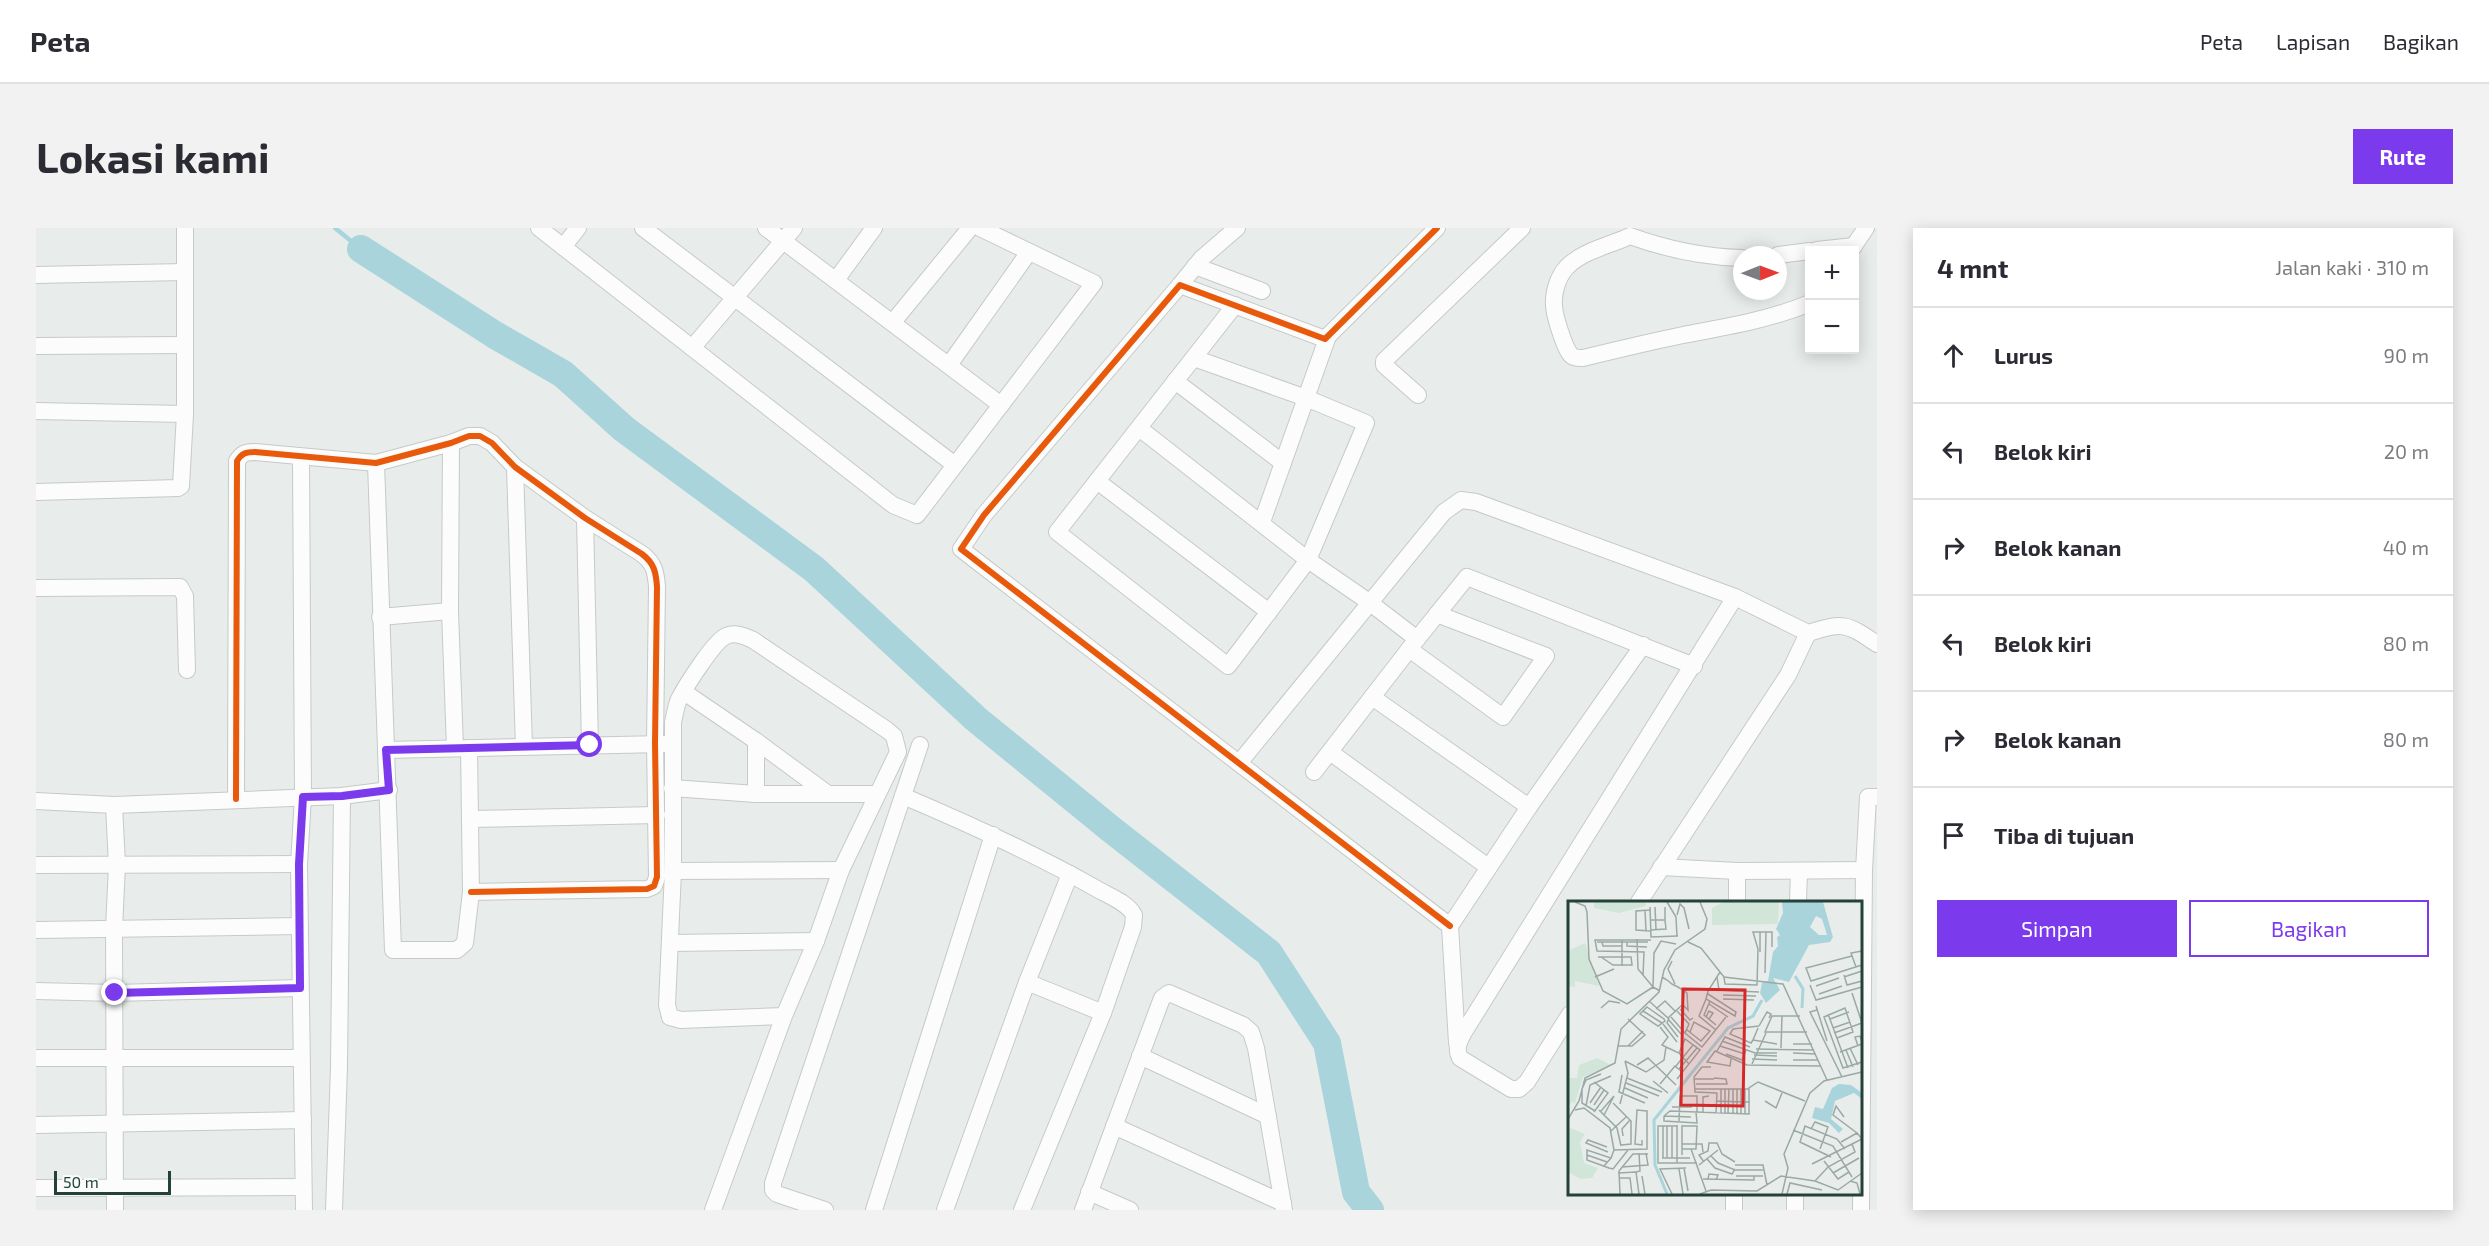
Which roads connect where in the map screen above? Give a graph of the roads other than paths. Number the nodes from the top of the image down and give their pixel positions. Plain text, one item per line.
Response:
1 (184, 228) edge
2 (539, 228) edge
3 (578, 228) edge
4 (643, 228) edge
5 (766, 228) edge
6 (874, 228) edge
7 (970, 228) edge
8 (980, 228) edge
9 (1237, 228) edge
10 (1437, 228) edge
11 (1522, 228) edge
12 (1866, 228) edge
13 (1625, 232) edge
14 (789, 234) edge
15 (1854, 246) edge
16 (563, 247) junction
17 (1029, 252) junction
18 (1805, 252) edge
19 (1787, 254) edge
20 (1733, 257) edge
21 (1195, 266) junction
22 (185, 272) junction
23 (36, 275) edge
24 (836, 280) junction
25 (1180, 285) junction
26 (1262, 291) dead end
27 (735, 297) junction
28 (1235, 305) junction
29 (1805, 305) edge
30 (893, 322) junction
31 (1328, 336) junction
32 (185, 345) junction
33 (36, 346) edge
34 (692, 348) junction
35 (1194, 358) junction
36 (949, 365) junction
37 (1175, 381) junction
38 (1418, 395) dead end
39 (1306, 398) junction
40 (1001, 405) junction
41 (36, 411) edge
42 (185, 414) junction
43 (1139, 428) junction
44 (451, 442) junction
45 (301, 458) junction
46 (376, 463) junction
47 (1283, 463) junction
48 (955, 465) junction
49 (515, 467) junction
50 (1097, 481) junction
51 (36, 492) edge
52 (585, 518) junction
53 (1262, 522) junction
54 (1308, 560) junction
55 (36, 588) edge
56 (1735, 597) junction
57 (1369, 602) junction
58 (450, 611) junction
59 (1269, 612) junction
60 (1437, 614) junction
61 (380, 617) junction
62 (1808, 633) junction
63 (1413, 644) junction
64 (1877, 644) edge
65 (1643, 645) junction
66 (1694, 666) junction
67 (187, 670) dead end
68 (684, 692) junction
69 (1372, 697) junction
70 (756, 741) junction
71 (655, 743) junction
72 (673, 744) junction
73 (590, 745) junction
74 (920, 745) dead end
75 (524, 747) junction
76 (462, 748) junction
77 (386, 750) junction
78 (1330, 752) junction
79 (1239, 763) junction
80 (1314, 772) dead end
81 (672, 788) junction
82 (389, 790) junction
83 (756, 794) junction
84 (828, 794) junction
85 (878, 794) junction
86 (342, 796) junction
87 (903, 796) junction
88 (303, 797) junction
89 (1877, 797) edge
90 (236, 799) junction
91 (36, 801) edge
92 (114, 805) junction
93 (1529, 807) junction
94 (657, 815) junction
95 (471, 819) junction
96 (993, 835) junction
97 (299, 864) junction
98 (36, 865) edge
99 (117, 865) junction
100 (1488, 867) junction
101 (1661, 867) junction
102 (841, 870) junction
103 (1864, 870) junction
104 (672, 871) junction
105 (1737, 871) junction
106 (1798, 871) junction
107 (1070, 874) junction
108 (471, 892) junction
109 (1640, 901) edge
110 (1737, 901) edge
111 (1798, 901) edge
112 (300, 926) junction
113 (1450, 926) junction
114 (114, 929) junction
115 (36, 930) edge
116 (816, 941) junction
117 (670, 943) junction
118 (1027, 982) junction
119 (300, 988) junction
120 (36, 991) edge
121 (115, 993) junction
122 (1102, 1013) junction
123 (784, 1016) junction
124 (1568, 1016) edge
125 (1457, 1044) junction
126 (1140, 1056) junction
127 (36, 1058) edge
128 (116, 1059) junction
129 (301, 1059) junction
130 (1862, 1097) edge
131 (1268, 1116) junction
132 (303, 1120) junction
133 (114, 1123) junction
134 (36, 1125) edge
135 (1114, 1126) junction
136 (116, 1186) junction
137 (303, 1187) junction
138 (36, 1188) edge
139 (1089, 1192) junction
140 (1861, 1195) edge
141 (1284, 1207) edge
142 (115, 1210) edge
143 (304, 1210) edge
144 (334, 1210) edge
145 (713, 1210) edge
146 (825, 1210) edge
147 (874, 1210) edge
148 (945, 1210) edge
149 (1022, 1210) edge
150 (1083, 1210) edge
151 (1130, 1210) edge
152 (1861, 1210) edge

1 - 22 street
2 - 16 street
3 - 16 street
4 - 27 street
5 - 14 street
6 - 24 street
7 - 30 street
8 - 17 street
9 - 21 street
10 - 31 street
11 - 38 street
12 - 15 street
13 - 20 street
13 - 29 street
14 - 24 street
14 - 27 street
16 - 34 street
17 - 36 street
17 - 40 street
18 - 19 street
21 - 25 street
21 - 26 street
22 - 23 street
22 - 32 street
24 - 30 street
25 - 28 street
25 - 79 street
27 - 34 street
27 - 48 street
28 - 31 street
28 - 35 street
30 - 36 street
31 - 39 street
32 - 33 street
32 - 42 street
34 - 48 street
35 - 37 street
35 - 39 street
36 - 40 street
37 - 43 street
37 - 47 street
39 - 47 street
39 - 54 street
40 - 48 street
41 - 42 street
42 - 51 street
43 - 50 street
43 - 53 street
44 - 46 street
44 - 49 street
44 - 58 street
45 - 46 street
45 - 88 street
45 - 90 street
46 - 61 street
47 - 53 street
49 - 52 street
49 - 75 street
50 - 59 street
50 - 59 street
52 - 71 street
52 - 73 street
53 - 54 street
54 - 57 street
54 - 59 street
55 - 67 street
56 - 57 street
56 - 62 street
56 - 66 street
57 - 63 street
57 - 79 street
58 - 61 street
58 - 76 street
60 - 63 street
60 - 63 street
60 - 65 street
61 - 77 street
62 - 64 street
62 - 101 street
63 - 69 street
65 - 66 street
65 - 93 street
66 - 125 street
68 - 70 street
68 - 72 street
68 - 85 street
69 - 78 street
69 - 93 street
70 - 83 street
70 - 84 street
71 - 72 street
71 - 73 street
71 - 94 street
72 - 81 street
73 - 75 street
74 - 87 street
75 - 76 street
76 - 77 street
76 - 95 street
77 - 82 street
78 - 80 street
78 - 100 street
79 - 113 street
81 - 83 street
81 - 104 street
82 - 86 street
82 - 108 street
83 - 84 street
84 - 85 street
85 - 102 street
86 - 88 street
86 - 144 street
87 - 96 street
87 - 146 street
88 - 90 street
88 - 97 street
89 - 103 street
90 - 92 street
91 - 92 street
92 - 99 street
93 - 100 street
94 - 95 street
94 - 108 street
95 - 108 street
96 - 107 street
96 - 147 street
97 - 99 street
97 - 112 street
98 - 99 street
99 - 114 street
100 - 113 street
101 - 105 street
101 - 109 street
102 - 104 street
102 - 116 street
103 - 106 street
103 - 130 street
104 - 117 street
105 - 106 street
105 - 110 street
106 - 111 street
107 - 118 street
107 - 122 street
112 - 114 street
112 - 119 street
113 - 125 street
114 - 115 street
114 - 121 street
116 - 117 street
116 - 123 street
117 - 123 street
118 - 122 street
118 - 148 street
119 - 121 street
119 - 129 street
120 - 121 street
121 - 128 street
122 - 149 street
123 - 145 street
124 - 125 street
126 - 131 street
126 - 131 street
126 - 135 street
127 - 128 street
128 - 129 street
128 - 133 street
129 - 132 street
131 - 141 street
132 - 133 street
132 - 137 street
133 - 134 street
133 - 136 street
135 - 139 street
135 - 141 street
136 - 137 street
136 - 138 street
136 - 142 street
137 - 143 street
139 - 150 street
139 - 151 street
140 - 152 street

